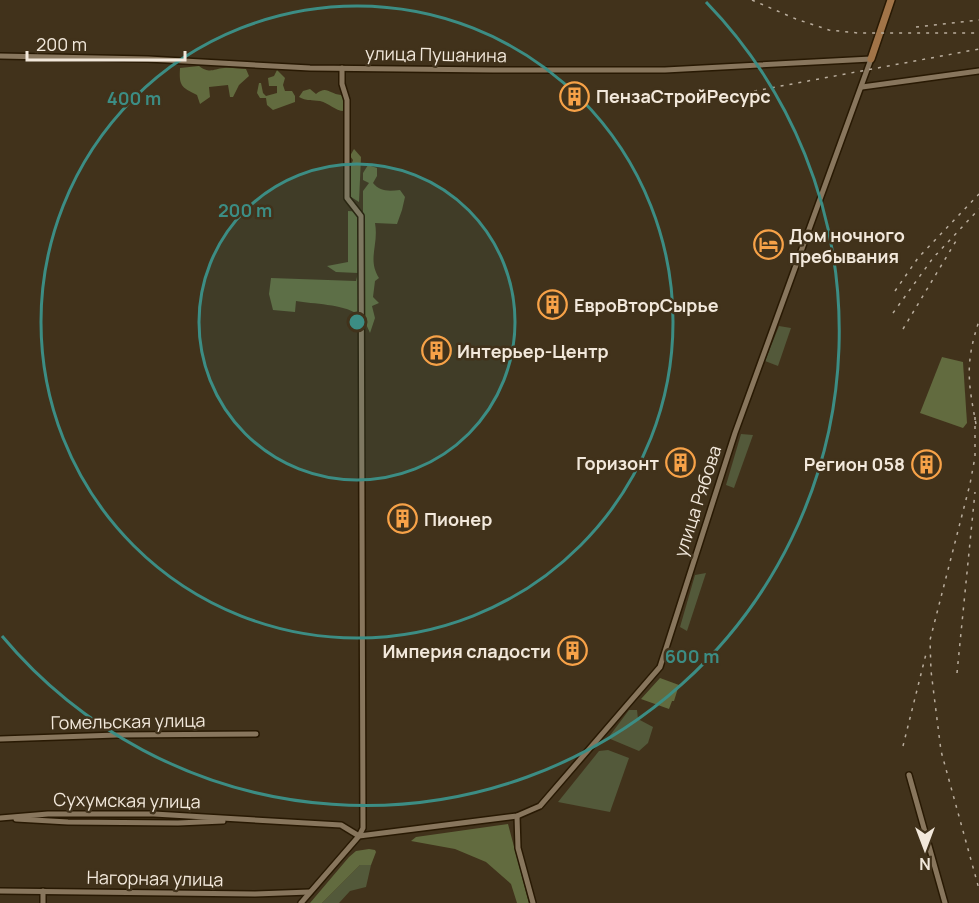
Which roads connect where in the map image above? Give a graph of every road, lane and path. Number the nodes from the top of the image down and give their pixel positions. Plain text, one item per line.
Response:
1 (891, 0) edge
2 (0, 56) edge
3 (871, 59) junction
4 (342, 68) junction
5 (979, 71) edge
6 (862, 87) junction
7 (256, 734) dead end
8 (0, 739) edge
9 (909, 775) dead end
10 (517, 816) junction
11 (0, 819) edge
12 (359, 836) junction
13 (0, 891) edge
14 (43, 891) junction
15 (310, 892) junction
16 (43, 903) edge
17 (301, 903) edge
18 (533, 903) edge
19 (945, 903) edge

1 - 3 main road, улица Рябова
2 - 4 street, улица Пушанина
3 - 4 street, улица Пушанина
3 - 6 street, улица Рябова
4 - 12 street
5 - 6 street
6 - 10 street, улица Рябова
7 - 8 street, Гомельская улица
9 - 19 street
10 - 12 street, улица Рябова
10 - 18 street
11 - 12 street, Сухумская улица
12 - 15 street
13 - 14 street, Нагорная улица
14 - 15 street, Нагорная улица
14 - 16 street
15 - 17 street

